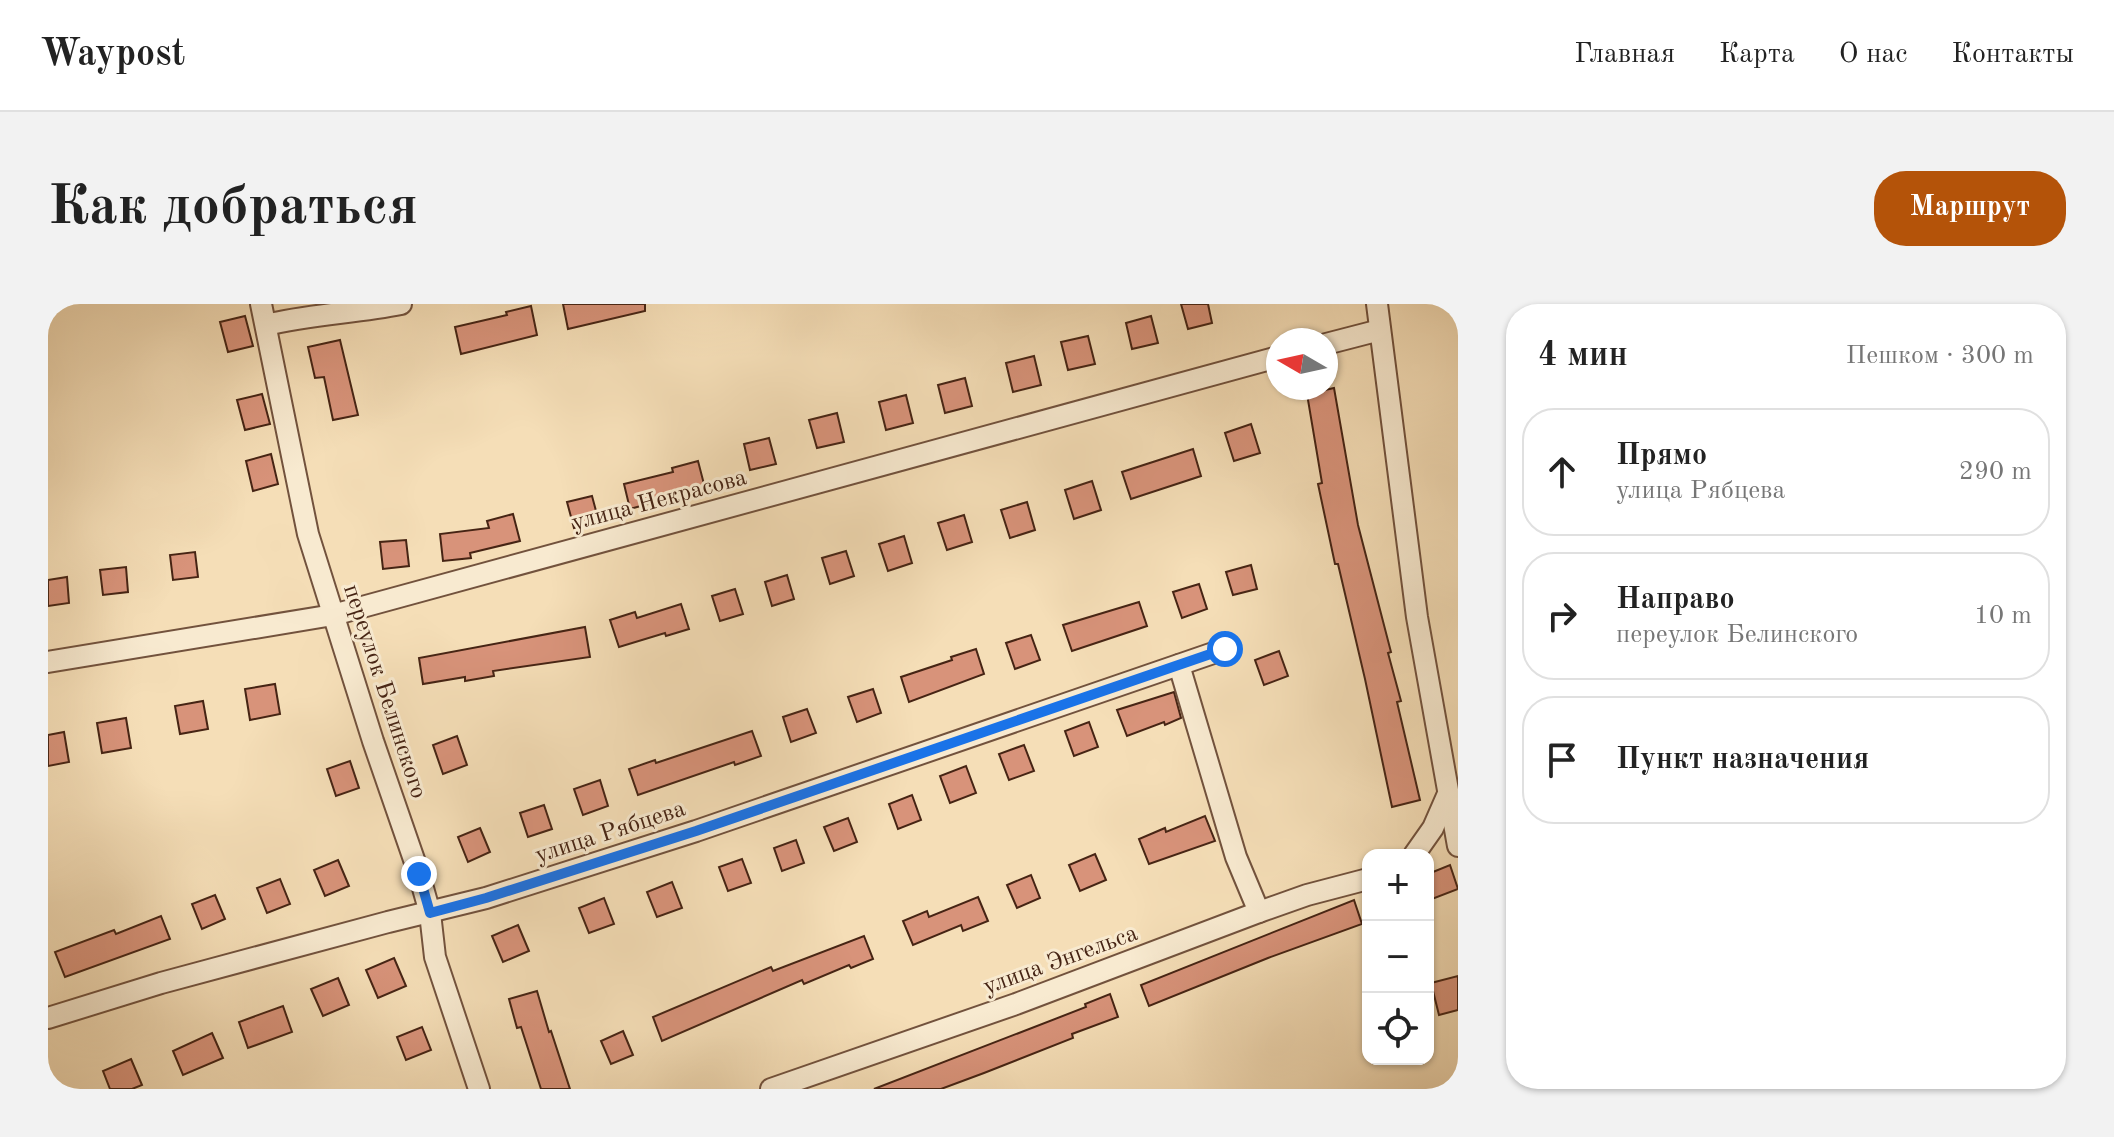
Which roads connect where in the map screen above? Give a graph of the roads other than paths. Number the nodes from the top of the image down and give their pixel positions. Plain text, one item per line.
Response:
1 (261, 304) edge
2 (401, 304) edge
3 (1377, 304) edge
4 (266, 325) junction
5 (1380, 330) junction
6 (1338, 341) edge
7 (1266, 360) edge
8 (333, 615) junction
9 (1225, 649) dead end
10 (48, 662) edge
11 (1179, 665) junction
12 (1447, 796) junction
13 (1458, 846) edge
14 (1418, 849) edge
15 (1362, 881) edge
16 (1259, 912) junction
17 (430, 913) junction
18 (48, 1018) edge
19 (479, 1089) edge
20 (771, 1089) edge

1 - 4 street, переулок Белинского
2 - 4 street
3 - 5 street
4 - 8 street, переулок Белинского
5 - 6 street
5 - 12 street
7 - 8 street, улица Некрасова
8 - 10 street, улица Некрасова
8 - 17 street, переулок Белинского
9 - 11 street, улица Рябцева
11 - 16 street
11 - 17 street, улица Рябцева
12 - 13 street
12 - 14 street
15 - 16 street, улица Энгельса
16 - 20 street, улица Энгельса
17 - 18 street, улица Рябцева
17 - 19 street, переулок Белинского

